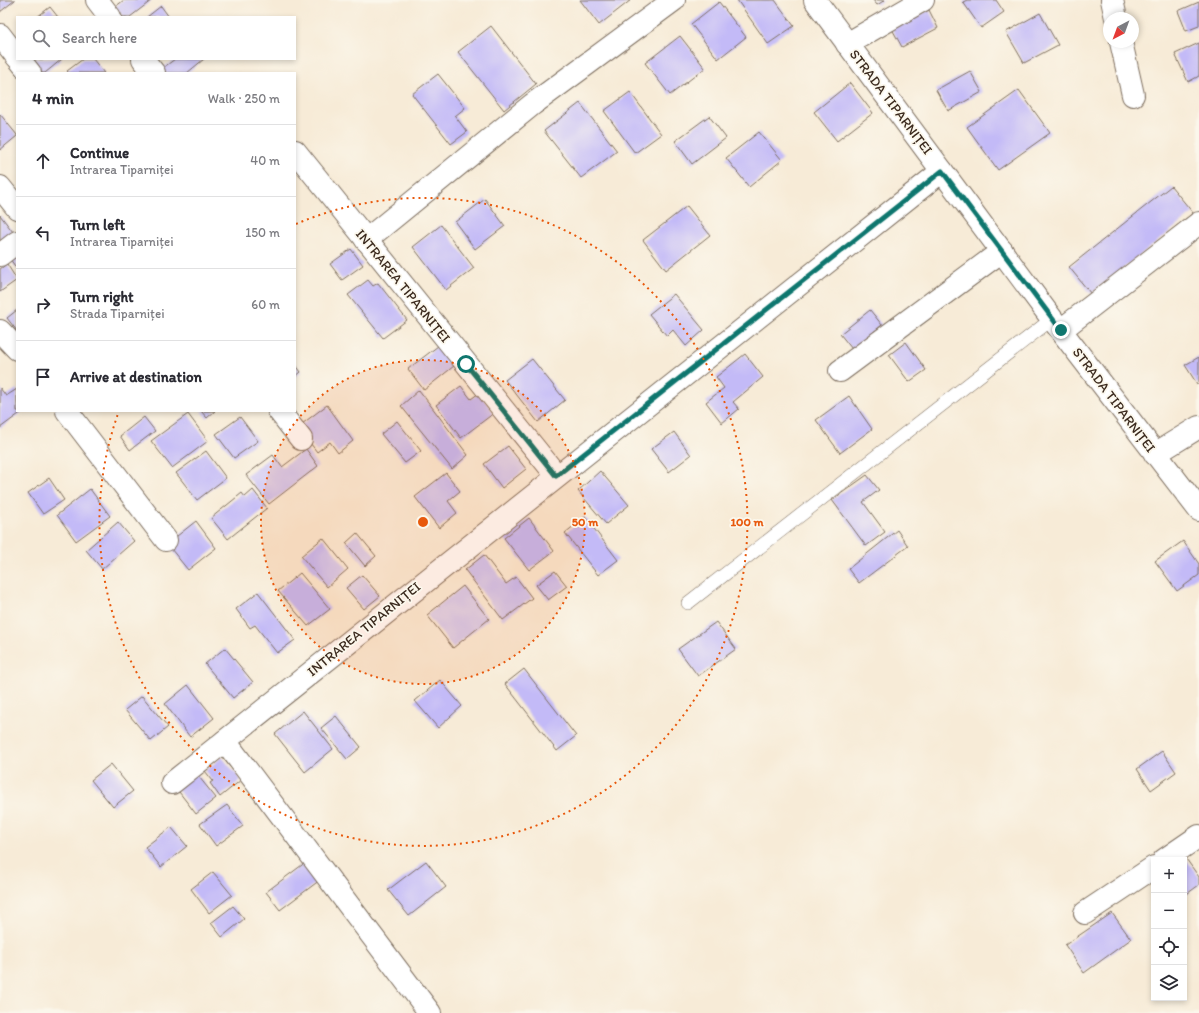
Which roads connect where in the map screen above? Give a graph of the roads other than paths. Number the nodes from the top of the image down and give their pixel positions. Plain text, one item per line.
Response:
1 (97, 0) edge
2 (674, 0) edge
3 (815, 0) edge
4 (923, 0) edge
5 (1112, 0) edge
6 (1115, 12) edge
7 (109, 16) edge
8 (0, 35) edge
9 (848, 44) junction
10 (1122, 48) edge
11 (16, 55) edge
12 (20, 60) edge
13 (144, 60) edge
14 (29, 72) edge
15 (153, 72) edge
16 (1133, 95) dead end
17 (296, 152) edge
18 (942, 171) junction
19 (0, 187) edge
20 (16, 207) edge
21 (1199, 223) edge
22 (366, 240) junction
23 (16, 243) edge
24 (1002, 251) junction
25 (0, 255) edge
26 (1056, 325) junction
27 (0, 331) edge
28 (16, 348) edge
29 (840, 371) dead end
30 (68, 412) edge
31 (280, 412) edge
32 (1199, 426) edge
33 (300, 439) dead end
34 (1155, 454) junction
35 (556, 476) junction
36 (1199, 510) edge
37 (166, 540) dead end
38 (688, 603) dead end
39 (225, 741) junction
40 (172, 782) dead end
41 (1199, 836) edge
42 (1168, 857) edge
43 (1151, 869) edge
44 (1085, 913) dead end
45 (430, 1013) edge

1 - 7 street
2 - 22 street
3 - 9 street, STRADA TIPARNIȚEI
4 - 9 street
5 - 6 street
8 - 11 street
9 - 18 street, STRADA TIPARNIȚEI
10 - 16 street
12 - 14 street
13 - 15 street
17 - 22 street, INTRAREA TIPARNIȚEI
18 - 24 street, STRADA TIPARNIȚEI
18 - 35 street, INTRAREA TIPARNIȚEI
19 - 20 street
21 - 26 street
22 - 35 street, INTRAREA TIPARNIȚEI
23 - 25 street
24 - 26 street, STRADA TIPARNIȚEI
24 - 29 street
26 - 34 street, STRADA TIPARNIȚEI
26 - 38 lane
27 - 28 street
30 - 37 street
31 - 33 street
32 - 34 street
34 - 36 street, STRADA TIPARNIȚEI
35 - 39 street, INTRAREA TIPARNIȚEI
39 - 40 street, INTRAREA TIPARNIȚEI
39 - 45 street
41 - 42 street
43 - 44 street

